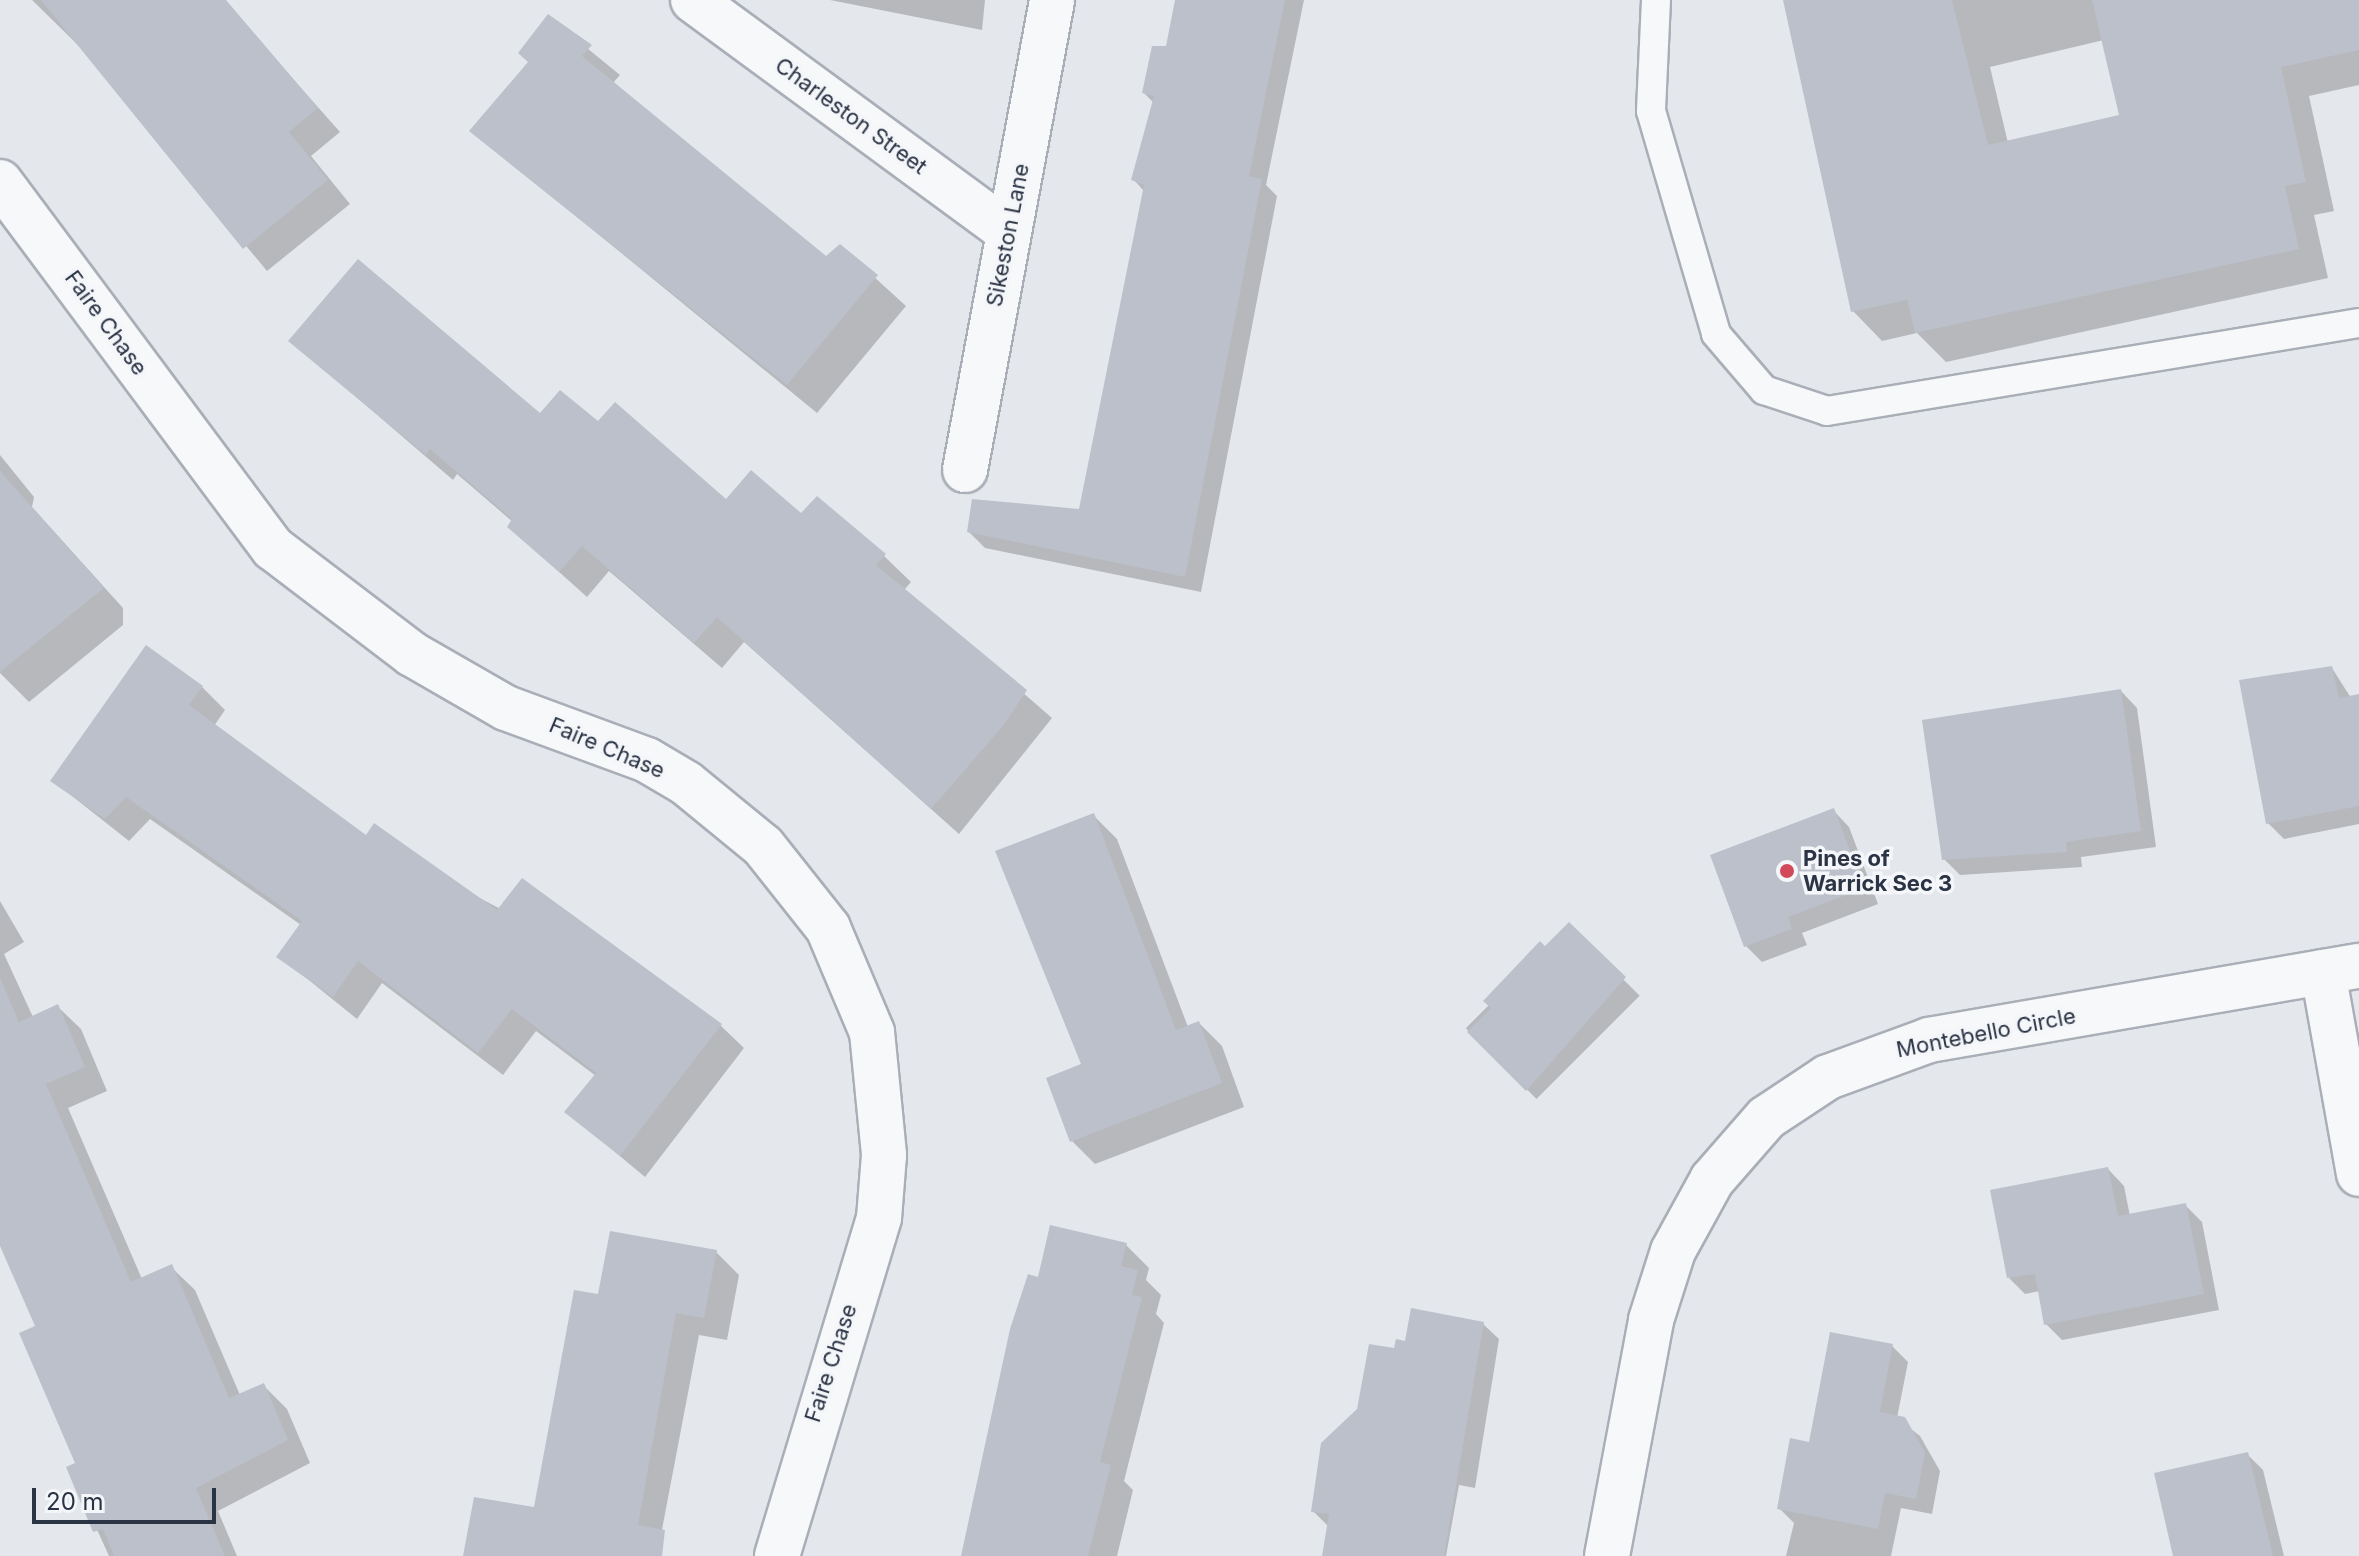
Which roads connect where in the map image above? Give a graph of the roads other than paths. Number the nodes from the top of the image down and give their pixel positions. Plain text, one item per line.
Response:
1 (693, 0) edge
2 (1052, 0) edge
3 (1656, 0) edge
4 (0, 182) edge
5 (1008, 231) junction
6 (2359, 323) edge
7 (965, 470) dead end
8 (2341, 969) edge
9 (2359, 1174) edge
10 (777, 1556) edge
11 (1607, 1556) edge

1 - 5 street, Charleston Street
2 - 5 street, Sikeston Lane
3 - 6 lane
4 - 10 street, Faire Chase
5 - 7 street, Sikeston Lane
8 - 9 street
8 - 11 street, Montebello Circle

